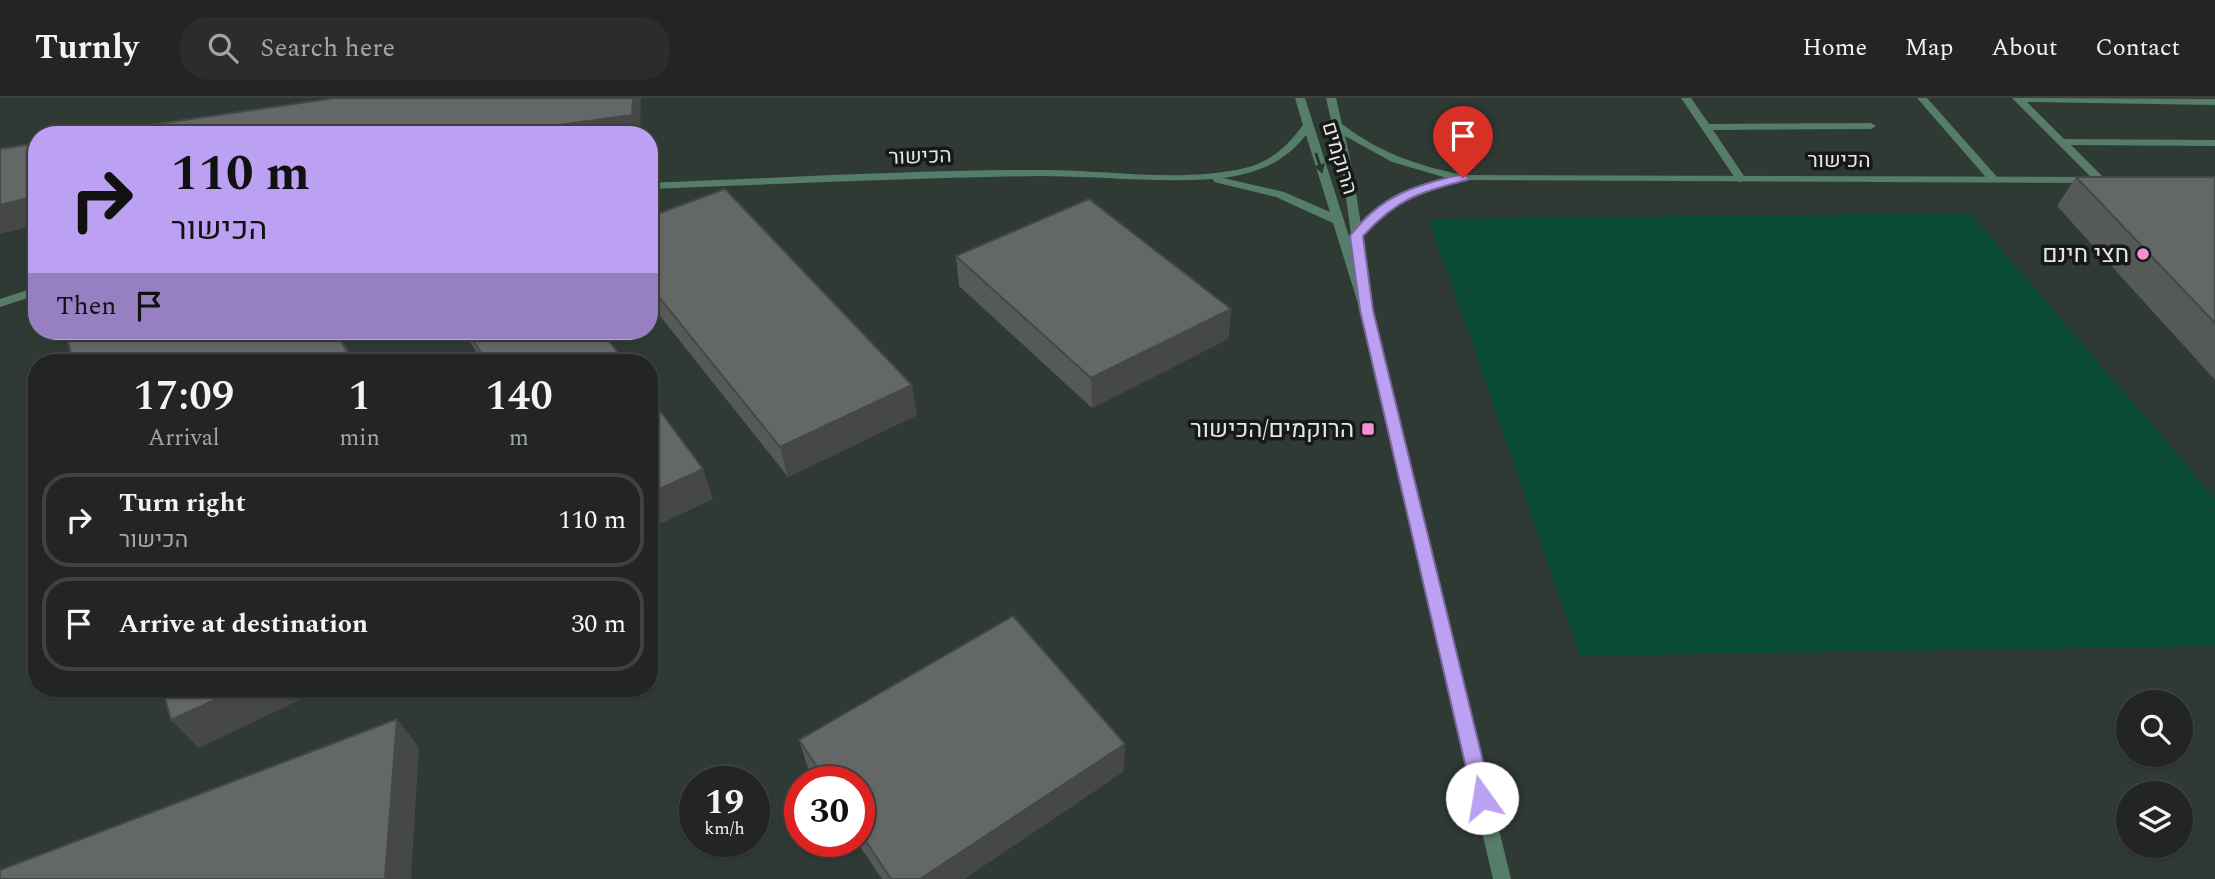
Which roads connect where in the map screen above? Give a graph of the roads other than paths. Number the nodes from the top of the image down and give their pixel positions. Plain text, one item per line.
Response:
1 (1300, 98) edge
2 (1331, 98) edge
3 (1686, 98) edge
4 (1922, 98) edge
5 (2018, 99) edge
6 (2215, 102) edge
7 (1336, 124) junction
8 (1308, 126) junction
9 (1871, 126) dead end
10 (1706, 127) junction
11 (2061, 142) junction
12 (2215, 143) edge
13 (1192, 176) junction
14 (1463, 178) junction
15 (1741, 179) junction
16 (1994, 180) junction
17 (2100, 180) junction
18 (2113, 180) edge
19 (658, 186) edge
20 (1338, 221) junction
21 (1356, 236) junction
22 (28, 294) edge
23 (0, 303) edge
24 (1366, 310) junction
25 (1502, 879) edge

1 - 8 street, הרוקמים
2 - 7 street, הרוקמים
3 - 10 street
4 - 16 street
5 - 6 street
5 - 11 street
7 - 14 street, הכישור
7 - 21 street, הרוקמים
8 - 13 street, הכישור
8 -> 20 street, הרוקמים
9 - 10 street
10 - 15 street
11 - 12 street
11 - 17 street
13 - 19 street, הכישור
13 - 20 street, הכישור
14 - 15 street, הכישור
14 - 21 street, הכישור
15 - 16 street, הכישור
16 - 17 street, הכישור
17 - 18 street, הכישור
20 - 24 street, הרוקמים
21 - 24 street, הרוקמים
22 - 23 street
24 - 25 street, הרוקמים

